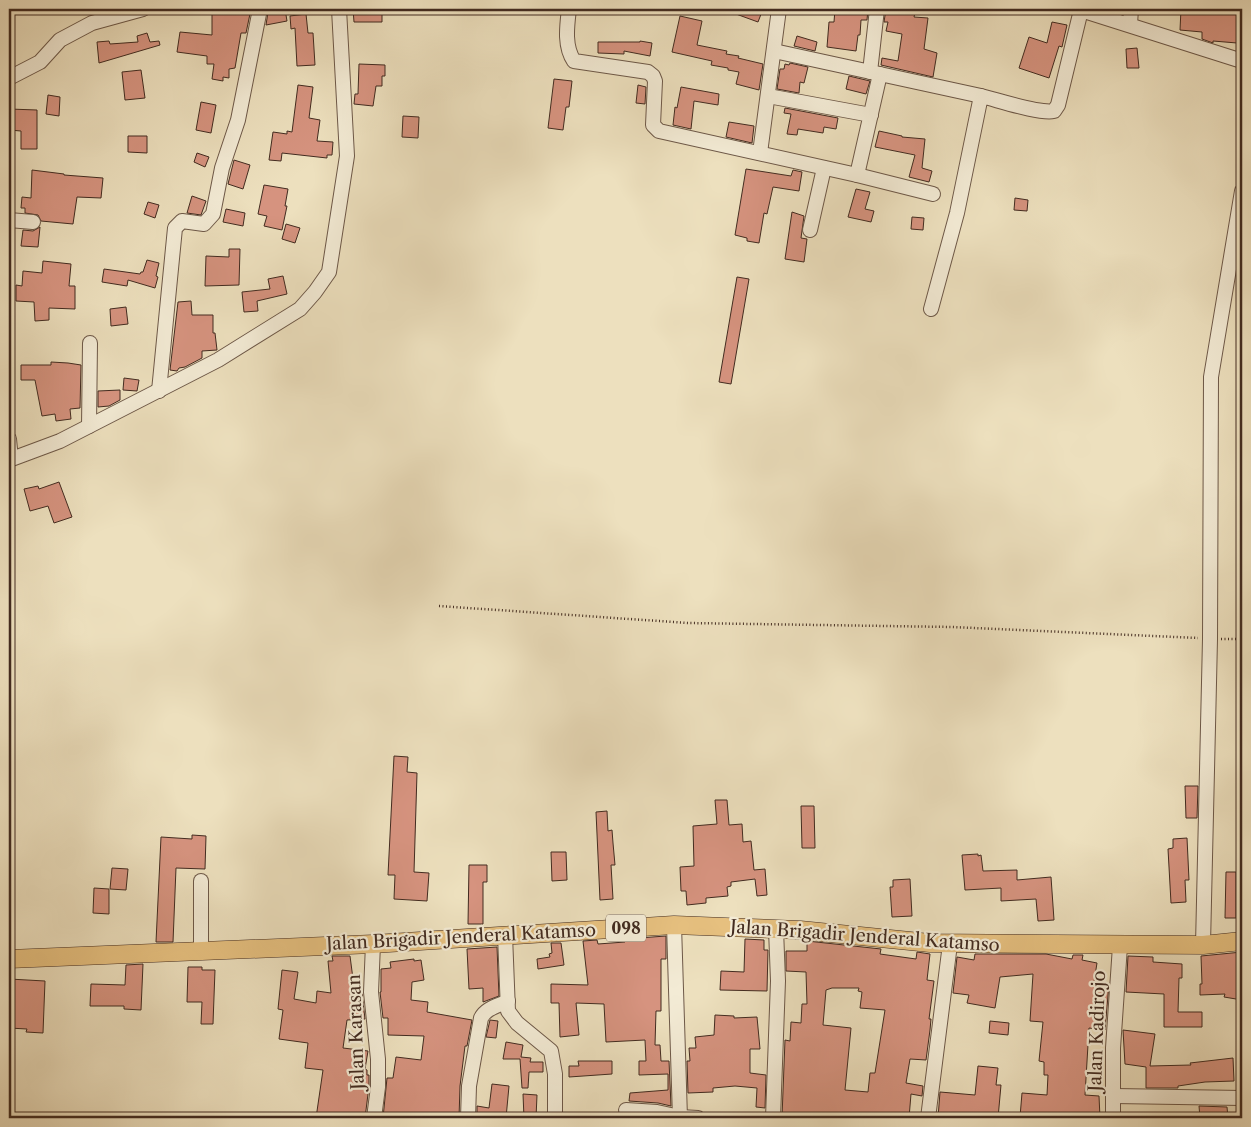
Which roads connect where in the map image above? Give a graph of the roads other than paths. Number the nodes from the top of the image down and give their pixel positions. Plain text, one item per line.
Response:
1 (143, 9) edge
2 (260, 9) edge
3 (339, 9) edge
4 (570, 9) edge
5 (778, 9) edge
6 (877, 9) edge
7 (1080, 9) edge
8 (1131, 9) edge
9 (1130, 24) junction
10 (774, 51) junction
11 (1242, 61) edge
12 (875, 73) junction
13 (9, 78) edge
14 (768, 96) junction
15 (981, 96) junction
16 (871, 115) junction
17 (760, 153) junction
18 (824, 168) junction
19 (857, 175) junction
20 (1242, 191) edge
21 (933, 194) dead end
22 (9, 220) edge
23 (33, 222) dead end
24 (810, 230) dead end
25 (931, 309) dead end
26 (90, 342) dead end
27 (158, 391) junction
28 (89, 426) junction
29 (9, 439) edge
30 (10, 460) edge
31 (201, 881) dead end
32 (674, 925) junction
33 (776, 929) junction
34 (505, 935) junction
35 (1242, 941) edge
36 (373, 944) junction
37 (950, 944) junction
38 (1204, 945) junction
39 (1120, 946) junction
40 (200, 951) junction
41 (9, 959) edge
42 (508, 1001) junction
43 (1114, 1096) junction
44 (1242, 1098) edge
45 (626, 1110) dead end
46 (374, 1118) edge
47 (468, 1118) edge
48 (555, 1118) edge
49 (680, 1118) edge
50 (698, 1118) edge
51 (773, 1118) edge
52 (928, 1118) edge
53 (1113, 1118) edge

1 - 13 street
2 - 27 street
3 - 27 street
4 - 17 street
5 - 10 street
6 - 12 street
7 - 9 street
7 - 15 street
8 - 9 street
9 - 11 street
10 - 12 street
10 - 14 street
12 - 15 street
12 - 16 street
14 - 16 street
14 - 17 street
15 - 25 street
16 - 19 street
17 - 18 street
18 - 19 street
18 - 24 street
19 - 21 street
20 - 38 street
22 - 23 street
26 - 28 street
27 - 28 street
28 - 30 street
29 - 30 street
31 - 40 street
32 - 33 main road, Jalan Brigadir Jenderal Katamso / 098
32 - 34 main road, Jalan Brigadir Jenderal Katamso / 098
32 - 49 street
33 - 37 main road, Jalan Brigadir Jenderal Katamso / 098
33 - 51 street
34 - 36 main road, Jalan Brigadir Jenderal Katamso / 098
34 - 42 street
35 - 38 main road, Jalan Brigadir Jenderal Katamso / 098
36 - 40 main road, Jalan Brigadir Jenderal Katamso / 098
36 - 46 street, Jalan Karasan
37 - 39 main road, Jalan Brigadir Jenderal Katamso / 098
37 - 52 street
38 - 39 main road, Jalan Brigadir Jenderal Katamso / 098
39 - 43 street, Jalan Kadirojo
40 - 41 main road, Jalan Brigadir Jenderal Katamso / 098
42 - 47 street
42 - 48 street
43 - 44 street
43 - 53 street, Jalan Kadirojo
45 - 49 street
49 - 50 street

